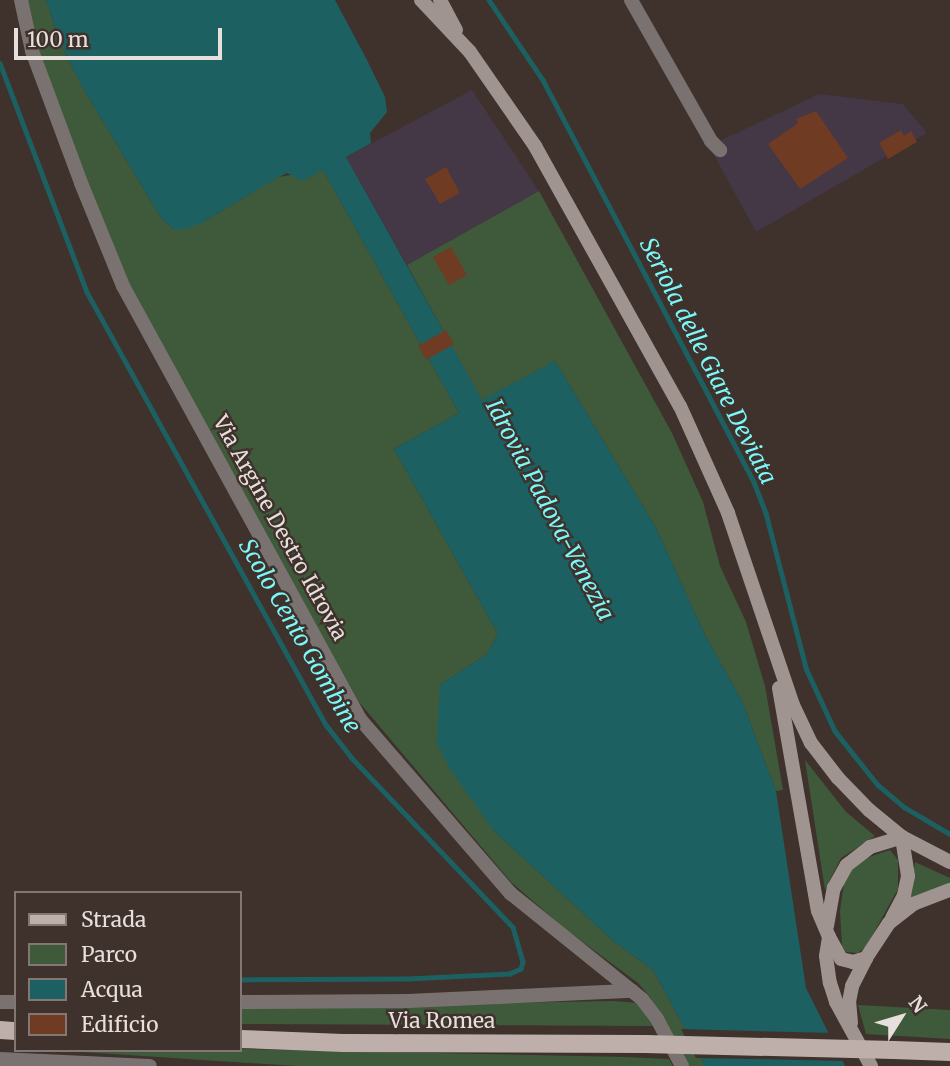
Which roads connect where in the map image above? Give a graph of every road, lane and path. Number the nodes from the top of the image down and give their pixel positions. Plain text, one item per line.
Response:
1 (21, 0) edge
2 (421, 0) edge
3 (440, 0) edge
4 (631, 0) edge
5 (461, 40) junction
6 (720, 150) dead end
7 (769, 631) junction
8 (902, 837) junction
9 (950, 862) edge
10 (950, 890) edge
11 (889, 923) junction
12 (828, 931) junction
13 (866, 958) junction
14 (632, 991) junction
15 (242, 1002) edge
16 (853, 1031) junction
17 (242, 1039) edge
18 (950, 1052) edge
19 (0, 1059) edge
20 (150, 1066) edge
21 (682, 1066) edge
22 (871, 1066) edge

1 - 14 street, Via Argine Destro Idrovia
2 - 5 main road
3 - 5 main road
4 - 6 street
5 - 7 main road
7 - 8 main road
7 - 12 main road
8 - 9 main road
8 - 11 main road
8 - 12 main road
10 - 11 main road
11 - 13 main road
12 - 13 main road
12 - 16 main road
13 - 16 main road
14 - 15 street
14 - 21 street, Via Argine Destro Idrovia
16 - 22 main road
17 - 18 main road, Via Romea, bridge
19 - 20 street

